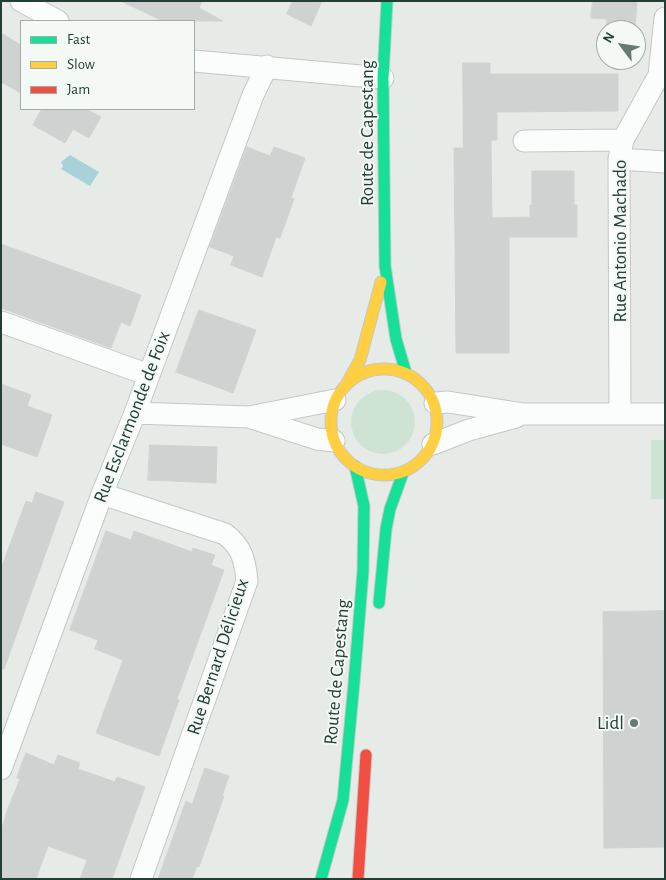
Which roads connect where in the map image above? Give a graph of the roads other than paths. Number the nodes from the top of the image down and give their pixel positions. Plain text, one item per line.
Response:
1 (21, 1) edge
2 (387, 1) edge
3 (665, 18) edge
4 (56, 20) edge
5 (195, 61) edge
6 (268, 66) junction
7 (383, 78) junction
8 (524, 141) dead end
9 (621, 150) junction
10 (665, 162) edge
11 (385, 266) junction
12 (1, 322) edge
13 (406, 373) junction
14 (149, 374) junction
15 (348, 383) junction
16 (335, 400) junction
17 (435, 403) junction
18 (135, 413) junction
19 (620, 413) junction
20 (524, 414) junction
21 (665, 414) edge
22 (249, 417) junction
23 (334, 441) junction
24 (434, 444) junction
25 (355, 466) junction
26 (403, 473) junction
27 (102, 494) junction
28 (378, 617) dead end
29 (366, 748) dead end
30 (1, 769) edge
31 (141, 879) edge
32 (321, 879) edge
33 (358, 879) edge

1 - 4 street
2 - 7 main road, Route de Capestang
3 - 9 street, Rue Antonio Machado
5 - 6 street
6 - 7 street
6 - 14 street, Rue Esclarmonde de Foix
7 - 11 main road, Route de Capestang
8 - 9 street
9 - 10 street
9 - 19 street, Rue Antonio Machado
11 - 13 main road, Route de Capestang
11 - 15 main road, Route de Capestang
12 - 14 street
13 - 15 main road
13 - 17 main road
14 - 18 street, Rue Esclarmonde de Foix
15 - 16 main road
16 - 22 street
16 - 23 main road
17 - 20 street
17 - 24 main road
18 - 22 street
18 - 27 street, Rue Esclarmonde de Foix
19 - 20 street
19 - 21 street
20 - 24 street
22 - 23 street
23 - 25 main road
24 - 26 main road
25 - 26 main road
25 - 32 main road, Route de Capestang
26 - 28 main road, Route de Capestang
27 - 30 street, Rue Esclarmonde de Foix
27 - 31 street, Rue Bernard Délicieux
29 - 33 main road, Route de Capestang

